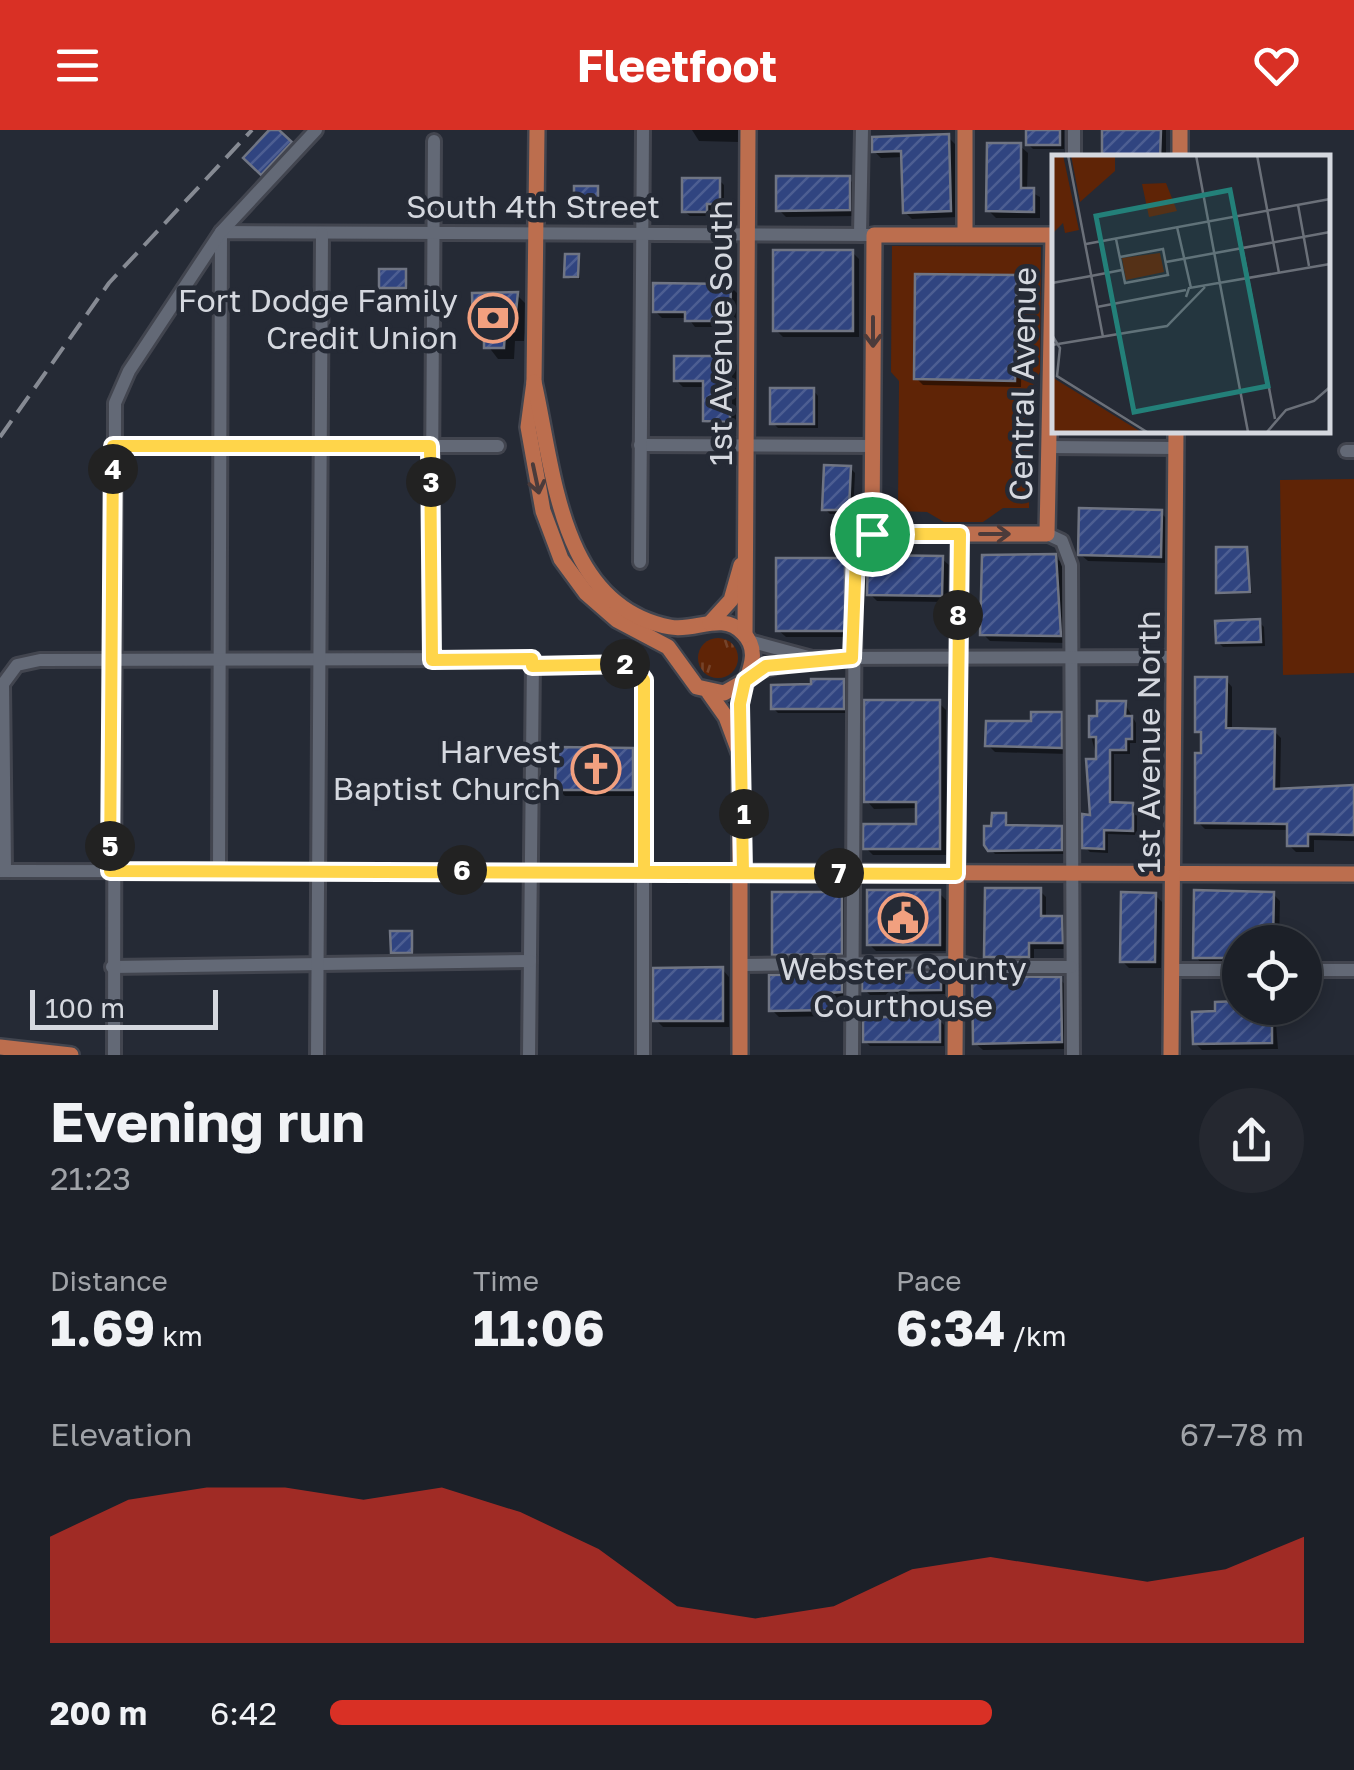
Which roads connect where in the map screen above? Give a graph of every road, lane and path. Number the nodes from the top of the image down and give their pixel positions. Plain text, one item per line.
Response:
1 (316, 130) edge
2 (537, 130) edge
3 (644, 130) edge
4 (748, 130) edge
5 (862, 130) edge
6 (966, 130) edge
7 (434, 141) dead end
8 (220, 232) junction
9 (432, 233) junction
10 (965, 233) junction
11 (322, 234) junction
12 (536, 234) junction
13 (642, 234) junction
14 (748, 234) junction
15 (867, 235) junction
16 (1052, 235) edge
17 (1052, 277) edge
18 (534, 382) junction
19 (1176, 432) edge
20 (323, 445) junction
21 (747, 445) junction
22 (113, 446) junction
23 (218, 446) junction
24 (430, 446) junction
25 (498, 446) dead end
26 (640, 446) junction
27 (873, 446) junction
28 (1048, 446) junction
29 (1176, 448) junction
30 (872, 534) junction
31 (960, 534) junction
32 (1047, 534) junction
33 (746, 536) junction
34 (640, 562) dead end
35 (706, 624) junction
36 (748, 638) junction
37 (1176, 657) junction
38 (814, 658) junction
39 (852, 658) junction
40 (958, 658) junction
41 (1070, 658) junction
42 (112, 660) junction
43 (216, 660) junction
44 (319, 660) junction
45 (432, 660) junction
46 (532, 662) junction
47 (684, 669) junction
48 (748, 677) junction
49 (710, 693) junction
50 (743, 766) junction
51 (318, 869) junction
52 (219, 870) junction
53 (2, 871) edge
54 (110, 871) junction
55 (531, 871) junction
56 (644, 872) junction
57 (743, 872) junction
58 (854, 873) junction
59 (956, 874) junction
60 (1070, 874) junction
61 (1175, 874) junction
62 (1354, 874) edge
63 (530, 961) junction
64 (853, 962) junction
65 (956, 962) junction
66 (317, 964) junction
67 (742, 965) junction
68 (112, 967) junction
69 (1071, 967) junction
70 (1173, 970) junction
71 (1222, 970) edge
72 (1322, 970) edge
73 (1354, 970) edge
74 (0, 1047) edge
75 (71, 1055) edge
76 (114, 1055) edge
77 (316, 1055) edge
78 (529, 1055) edge
79 (643, 1055) edge
80 (740, 1055) edge
81 (852, 1055) edge
82 (955, 1055) edge
83 (1073, 1055) edge
84 (1171, 1055) edge

1 - 8 street
2 - 12 main road
3 - 13 street
4 - 14 main road, 1st Avenue South
5 - 15 street
6 - 10 main road
7 - 9 street
8 - 11 street, South 4th Street
8 - 22 street
8 - 23 street
9 - 11 street, South 4th Street
9 - 12 street, South 4th Street
9 - 24 street
10 - 15 main road, South 4th Street
10 - 16 main road, South 4th Street
11 - 20 street
12 - 13 street, South 4th Street
12 - 18 main road
13 - 14 street, South 4th Street
13 - 26 street
14 - 15 street, South 4th Street
14 - 21 main road, 1st Avenue South
15 -> 27 main road
17 - 28 main road, Central Avenue
18 - 35 main road
18 -> 47 main road
19 - 29 main road, 1st Avenue North
20 - 23 street
20 - 24 street
20 - 44 street
21 - 26 street
21 - 27 street
21 - 33 main road, 1st Avenue South
22 - 23 street
22 - 42 street
23 - 43 street
24 - 25 street
24 - 45 street
26 - 34 street
27 - 30 main road
28 - 29 street
28 - 32 main road, Central Avenue
29 - 37 main road, 1st Avenue North
30 - 31 main road
30 - 39 street
31 -> 32 main road
31 - 40 main road
32 - 41 street
33 - 35 main road, 1st Avenue South
33 - 36 main road, 1st Avenue South
35 - 36 main road
35 - 47 main road, 1st Avenue South
36 - 38 street
36 - 48 main road, 1st Avenue South
37 - 41 street
37 - 61 main road, 1st Avenue North
38 - 39 street
38 - 48 street
39 - 40 street
39 - 58 street
40 - 41 street
40 - 59 main road
41 - 60 street
42 - 43 street
42 - 53 street
42 - 54 street
43 - 44 street
43 - 52 street
44 - 45 street
44 - 51 street
45 - 46 street
46 - 55 street
46 - 56 street
47 - 49 main road, 1st Avenue South
48 - 49 main road
48 - 50 main road, 1st Avenue South
49 - 50 main road, 1st Avenue South
50 - 57 main road, 1st Avenue South
51 - 52 street
51 - 55 street
51 - 66 street
52 - 54 street
53 - 54 street
54 - 68 street
55 - 56 street
55 - 63 street
56 - 57 street
56 - 79 street
57 - 58 main road
57 - 67 main road, 1st Avenue South
58 - 59 main road
58 - 64 street
59 - 60 main road
59 - 65 main road
60 - 61 main road
60 - 69 street
61 - 62 main road
61 - 70 main road, 1st Avenue North
63 - 66 street
63 - 78 street
64 - 65 street
64 - 67 street
64 - 81 street
65 - 69 street
65 - 82 main road
66 - 68 street
66 - 77 street
67 - 80 main road, 1st Avenue South
68 - 76 street
69 - 83 street
70 - 71 street
70 - 84 main road, 1st Avenue North
72 - 73 street
74 - 75 main road

